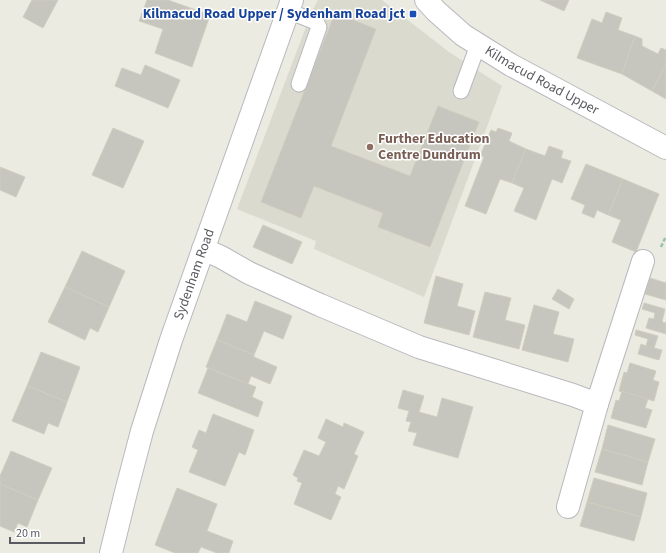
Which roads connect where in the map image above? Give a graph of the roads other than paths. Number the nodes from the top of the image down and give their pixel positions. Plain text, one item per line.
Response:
1 (426, 0) edge
2 (290, 5) edge
3 (478, 45) junction
4 (299, 84) dead end
5 (461, 91) dead end
6 (666, 148) edge
7 (203, 249) junction
8 (643, 261) dead end
9 (597, 404) junction
10 (568, 507) dead end
11 (111, 553) edge

1 - 3 street, Kilmacud Road Upper
2 - 4 lane
2 - 7 street, Sydenham Road
3 - 5 lane
3 - 6 street, Kilmacud Road Upper
7 - 9 street
7 - 11 street, Sydenham Road
8 - 9 street
9 - 10 street

